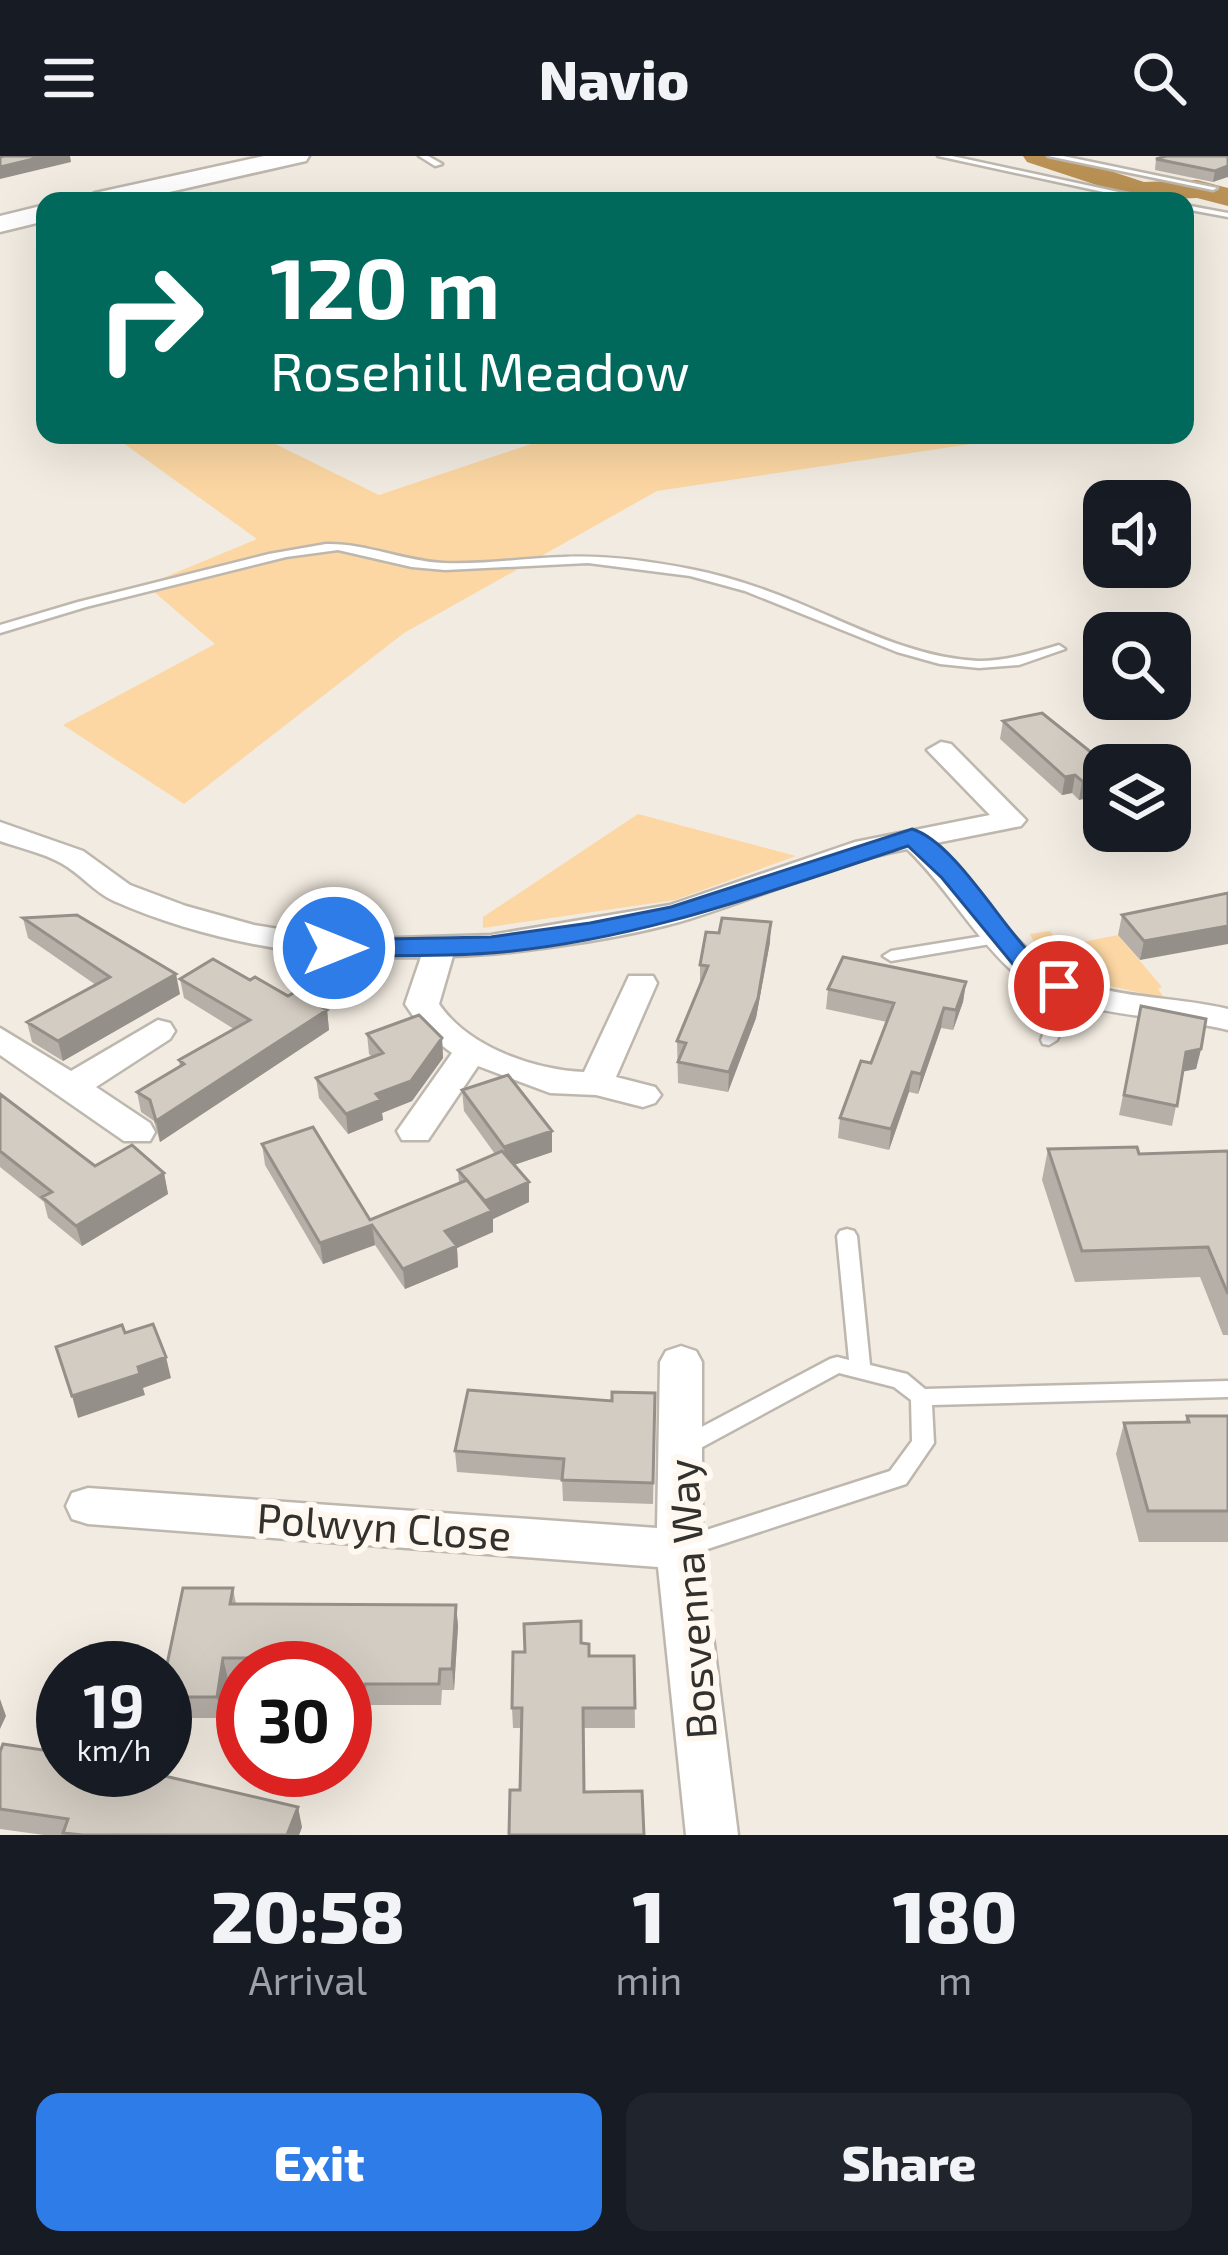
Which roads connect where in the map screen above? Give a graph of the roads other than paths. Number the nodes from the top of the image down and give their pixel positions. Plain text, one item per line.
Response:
1 (296, 156) edge
2 (423, 156) edge
3 (942, 156) edge
4 (1052, 156) edge
5 (438, 164) dead end
6 (1228, 190) edge
7 (135, 192) edge
8 (1113, 192) edge
9 (1189, 192) edge
10 (1200, 195) edge
11 (36, 215) edge
12 (1228, 215) edge
13 (0, 224) edge
14 (0, 628) edge
15 (1059, 649) dead end
16 (940, 750) dead end
17 (0, 831) edge
18 (912, 837) junction
19 (1003, 938) junction
20 (440, 947) junction
21 (891, 956) dead end
22 (640, 983) dead end
23 (1069, 990) junction
24 (1228, 1020) edge
25 (158, 1031) dead end
26 (0, 1040) edge
27 (1049, 1040) dead end
28 (472, 1051) junction
29 (596, 1084) junction
30 (71, 1087) junction
31 (643, 1095) dead end
32 (415, 1131) dead end
33 (137, 1132) dead end
34 (847, 1236) dead end
35 (681, 1362) dead end
36 (860, 1371) junction
37 (1228, 1389) edge
38 (921, 1397) junction
39 (680, 1449) junction
40 (88, 1506) dead end
41 (680, 1549) junction
42 (712, 1835) edge

1 - 7 highway
2 - 5 lane
3 - 8 lane
4 - 9 lane
6 - 10 lane
10 - 12 lane
11 - 13 highway
14 - 15 lane
16 - 18 street
17 - 20 street
18 - 19 street
18 - 20 street
19 - 21 lane
19 - 23 street
20 - 28 street
22 - 29 street
23 - 24 street
23 - 27 lane
25 - 30 street
26 - 30 street
28 - 29 street
28 - 32 street
29 - 31 street
30 - 33 street
34 - 36 lane
35 - 39 street, Bosvenna Way
36 - 38 lane
36 - 39 lane
37 - 38 lane
38 - 41 lane
39 - 41 street, Bosvenna Way
40 - 41 street, Polwyn Close
41 - 42 street, Bosvenna Way

